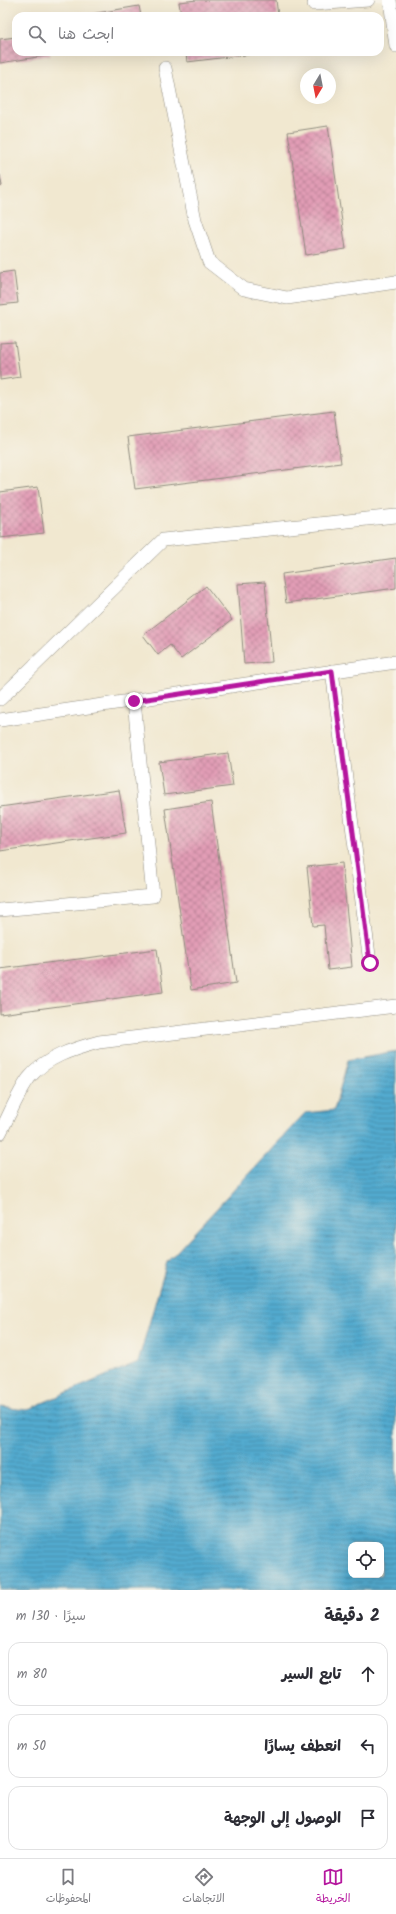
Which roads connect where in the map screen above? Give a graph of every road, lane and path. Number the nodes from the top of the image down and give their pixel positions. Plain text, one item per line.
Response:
1 (368, 0) edge
2 (390, 0) edge
3 (314, 4) dead end
4 (396, 46) edge
5 (165, 68) dead end
6 (396, 282) edge
7 (396, 516) edge
8 (396, 662) edge
9 (332, 671) junction
10 (0, 699) edge
11 (134, 701) junction
12 (0, 720) edge
13 (0, 910) edge
14 (370, 963) dead end
15 (396, 1006) edge
16 (0, 1133) edge

1 - 3 lane
2 - 4 lane
5 - 6 lane
7 - 10 lane
8 - 9 lane
9 - 11 lane
9 - 14 lane
11 - 12 lane
11 - 13 lane
15 - 16 lane

